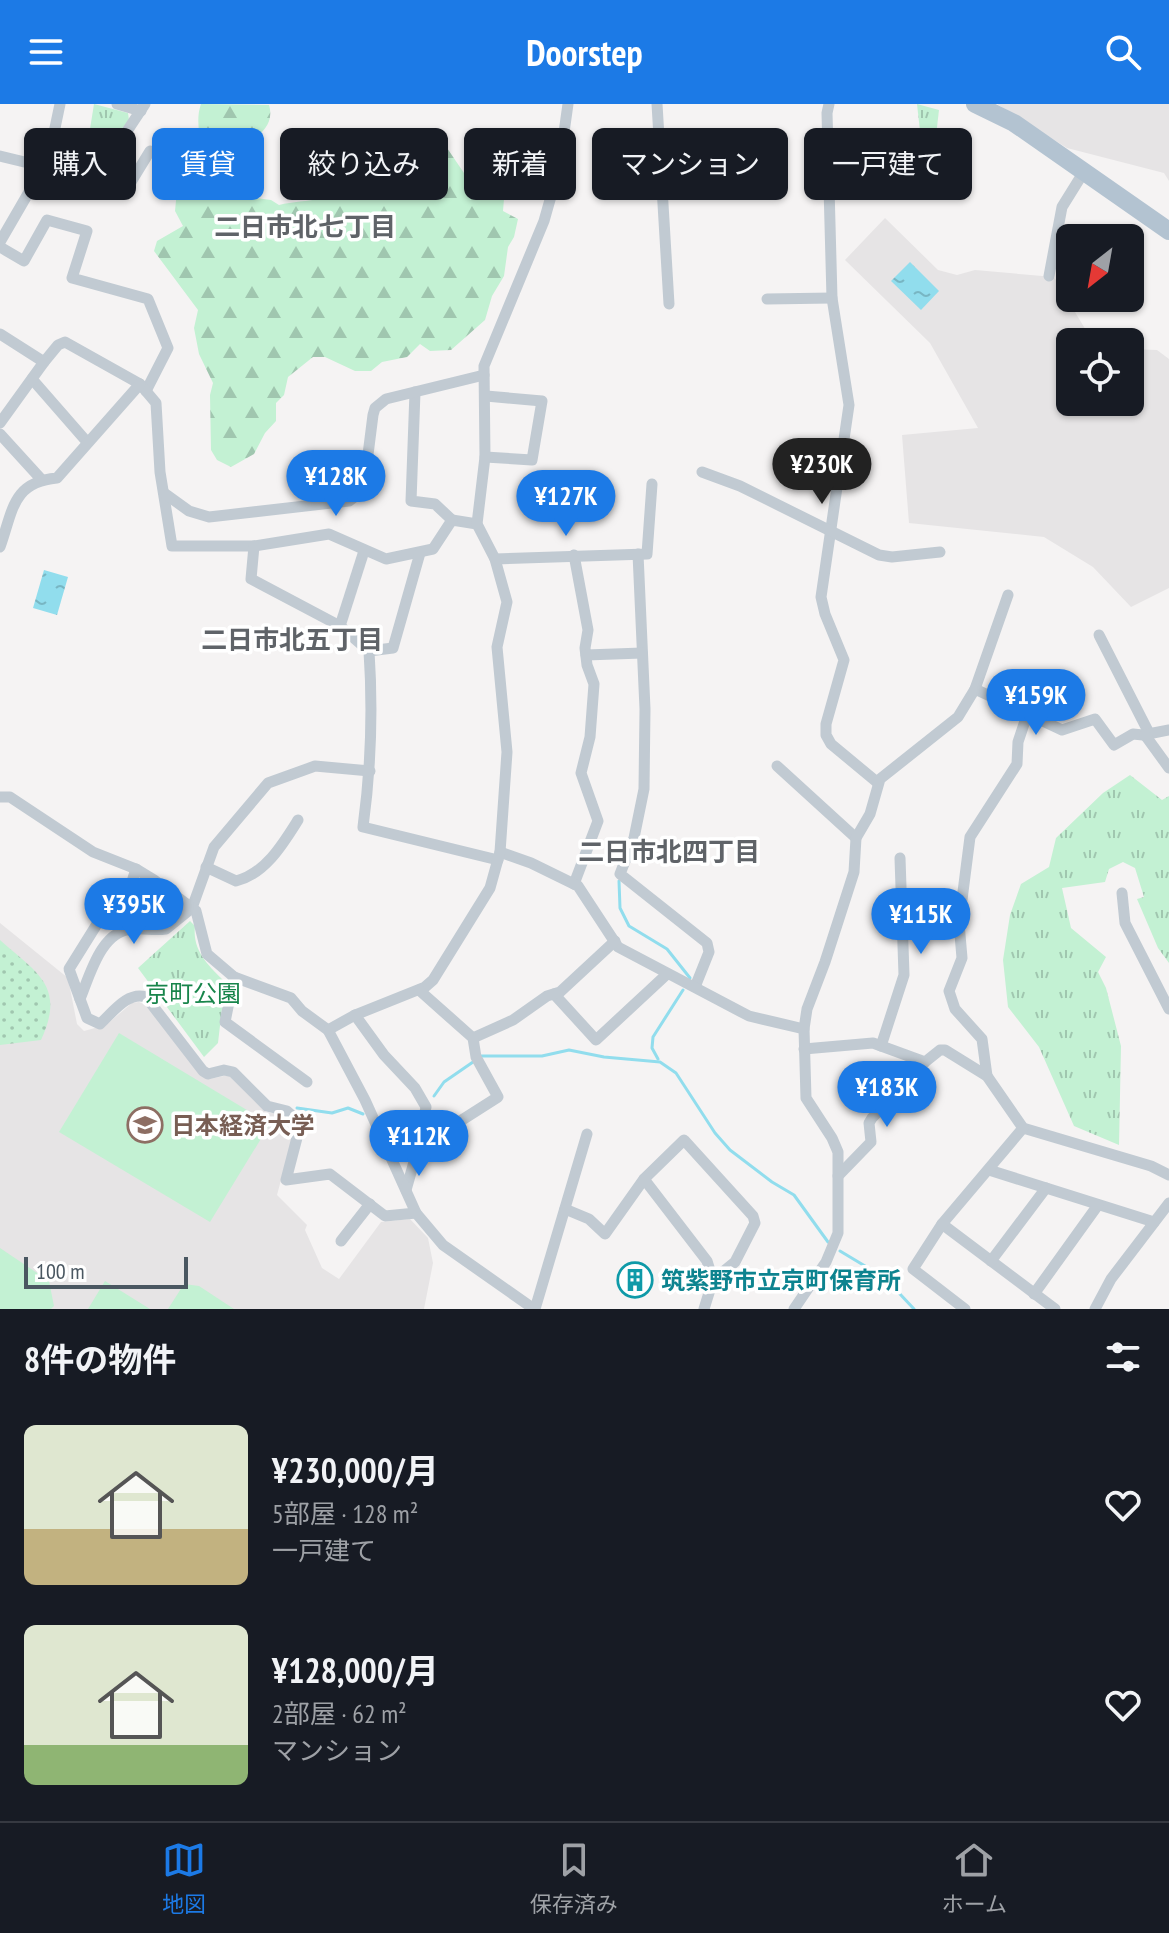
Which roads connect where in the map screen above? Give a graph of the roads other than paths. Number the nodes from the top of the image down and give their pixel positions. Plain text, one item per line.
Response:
1 (60, 104) edge
2 (117, 104) edge
3 (568, 104) edge
4 (657, 104) edge
5 (829, 104) edge
6 (975, 104) edge
7 (143, 107) edge
8 (54, 128) edge
9 (129, 128) edge
10 (150, 151) dead end
11 (0, 156) edge
12 (24, 161) edge
13 (1085, 170) junction
14 (136, 174) edge
15 (25, 200) edge
16 (1169, 231) edge
17 (0, 244) edge
18 (1049, 276) dead end
19 (832, 298) junction
20 (767, 299) dead end
21 (669, 304) dead end
22 (0, 334) edge
23 (44, 362) junction
24 (484, 375) junction
25 (32, 379) junction
26 (143, 388) junction
27 (415, 392) junction
28 (486, 396) junction
29 (0, 401) edge
30 (11, 409) junction
31 (0, 423) edge
32 (0, 434) edge
33 (87, 442) junction
34 (485, 457) junction
35 (702, 472) dead end
36 (41, 479) junction
37 (652, 484) dead end
38 (164, 493) junction
39 (452, 520) junction
40 (4, 524) edge
41 (477, 524) junction
42 (829, 529) junction
43 (254, 546) junction
44 (0, 547) edge
45 (364, 551) junction
46 (940, 552) dead end
47 (420, 553) junction
48 (638, 554) junction
49 (574, 555) junction
50 (495, 559) junction
51 (1008, 595) dead end
52 (340, 626) junction
53 (1099, 635) dead end
54 (369, 651) junction
55 (642, 653) junction
56 (586, 655) junction
57 (975, 689) junction
58 (1027, 715) junction
59 (1169, 730) edge
60 (1147, 734) junction
61 (777, 766) dead end
62 (1169, 768) edge
63 (370, 771) junction
64 (878, 783) junction
65 (0, 797) edge
66 (298, 820) dead end
67 (856, 838) junction
68 (499, 856) junction
69 (900, 858) dead end
70 (206, 867) junction
71 (136, 869) junction
72 (574, 884) junction
73 (1122, 893) dead end
74 (192, 908) junction
75 (615, 941) junction
76 (666, 975) junction
77 (234, 977) junction
78 (695, 987) junction
79 (419, 990) junction
80 (554, 994) junction
81 (80, 999) junction
82 (1169, 1009) edge
83 (355, 1015) junction
84 (804, 1029) junction
85 (328, 1030) junction
86 (473, 1038) junction
87 (881, 1046) junction
88 (804, 1049) junction
89 (925, 1062) junction
90 (987, 1076) junction
91 (307, 1082) dead end
92 (1023, 1128) junction
93 (587, 1134) dead end
94 (418, 1148) junction
95 (989, 1170) junction
96 (1169, 1175) edge
97 (838, 1176) junction
98 (644, 1179) junction
99 (1046, 1188) junction
100 (406, 1190) junction
101 (1169, 1203) edge
102 (370, 1204) junction
103 (1098, 1205) junction
104 (565, 1209) junction
105 (416, 1213) junction
106 (1154, 1222) junction
107 (942, 1224) junction
108 (341, 1241) dead end
109 (991, 1261) junction
110 (713, 1280) junction
111 (1034, 1294) junction
112 (534, 1309) edge
113 (704, 1309) edge
114 (794, 1309) edge
115 (965, 1309) edge
116 (1055, 1309) edge
117 (1095, 1309) edge

1 - 8 street
2 - 7 street
3 - 24 street
4 - 21 street
5 - 19 street
6 - 13 main road
7 - 9 street
10 - 14 street
11 - 12 street
13 - 16 main road
13 - 18 street
15 - 17 street
17 - 26 street
19 - 20 street
19 - 42 street
22 - 23 street
23 - 25 street
23 - 26 street
24 - 27 street
24 - 28 street
25 - 30 street
25 - 33 street
26 - 33 street
26 - 38 street
27 - 38 street
27 - 39 street
28 - 34 street
28 - 34 street
29 - 30 street
30 - 31 street
32 - 36 street
33 - 36 street
34 - 41 street
35 - 42 street
36 - 40 street
37 - 48 street
38 - 43 street
39 - 41 street
39 - 47 street
40 - 44 street
41 - 50 street
42 - 46 street
42 - 64 street
43 - 45 street
43 - 52 street
45 - 47 street
45 - 52 street
47 - 54 street
48 - 49 street
48 - 55 street
49 - 50 street
49 - 56 street
50 - 68 street
51 - 57 street
52 - 54 street
53 - 60 street
54 - 63 street
55 - 56 street
55 - 78 street
56 - 72 street
57 - 58 street
57 - 64 street
58 - 60 street
58 - 90 street
59 - 60 street
60 - 62 street
61 - 67 street
63 - 68 street
63 - 70 street
64 - 67 street
65 - 71 street
66 - 70 street
67 - 84 street
68 - 72 street
68 - 79 street
69 - 87 street
70 - 74 street
71 - 74 street
71 - 81 street
72 - 75 street
73 - 82 street
74 - 77 street
74 - 81 street
75 - 76 street
75 - 80 street
76 - 78 street
76 - 80 street
77 - 85 street
77 - 91 street
78 - 84 street
79 - 83 street
79 - 86 street
80 - 86 street
81 - 102 street
83 - 85 street
83 - 94 street
84 - 88 street
85 - 100 street
86 - 94 street
87 - 88 street
87 - 89 street
88 - 97 street
89 - 90 street
89 - 97 street
90 - 92 street
92 - 95 street
92 - 96 street
93 - 104 street
94 - 100 street
95 - 99 street
95 - 107 street
97 - 114 street
98 - 104 street
98 - 110 street
98 - 110 street
99 - 103 street
99 - 109 street
100 - 105 street
101 - 106 street
102 - 105 street
102 - 108 street
103 - 106 street
103 - 111 street
104 - 112 street
105 - 112 street
106 - 117 street
107 - 109 street
107 - 115 street
109 - 111 street
110 - 113 street
111 - 116 street

